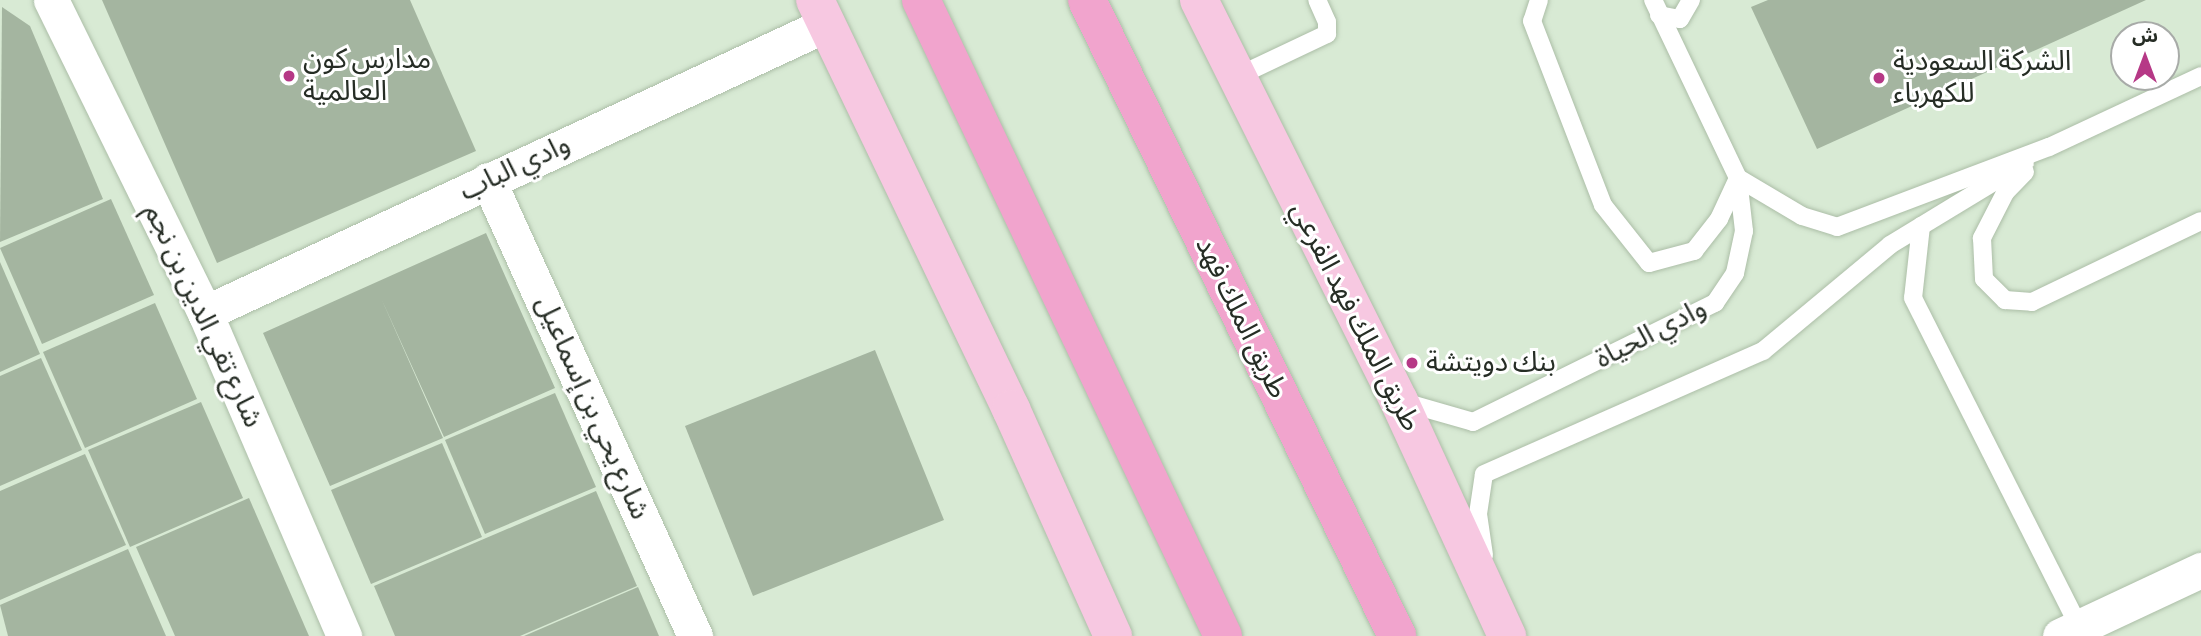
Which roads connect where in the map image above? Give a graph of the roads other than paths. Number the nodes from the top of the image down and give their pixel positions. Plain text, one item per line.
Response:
1 (51, 0) edge
2 (914, 0) edge
3 (921, 0) edge
4 (1087, 0) edge
5 (1093, 0) edge
6 (1199, 0) edge
7 (1317, 0) edge
8 (1539, 0) edge
9 (1691, 0) edge
10 (1656, 8) edge
11 (820, 12) edge
12 (1105, 38) junction
13 (952, 69) junction
14 (2201, 76) edge
15 (1234, 78) junction
16 (2049, 147) junction
17 (1738, 178) junction
18 (488, 180) junction
19 (2201, 221) edge
20 (1920, 226) junction
21 (205, 313) junction
22 (1399, 401) junction
23 (2201, 570) edge
24 (1489, 597) junction
25 (2070, 632) edge
26 (344, 636) edge
27 (695, 636) edge
28 (1112, 636) edge
29 (1223, 636) edge
30 (1397, 636) edge
31 (1507, 636) edge

1 - 21 street, شارع تقي الدين بن نجم
2 - 13 highway
3 - 13 highway
4 - 12 highway, طريق الملك فهد
5 - 12 highway
6 - 15 main road, طريق الملك فهد الفرعي
7 - 15 lane
8 - 17 lane
9 - 10 lane
10 - 17 lane, وادي الحياة
11 - 18 street, وادي الباب
11 - 28 main road
12 - 30 highway, طريق الملك فهد
13 - 29 highway
14 - 16 lane
15 - 22 main road, طريق الملك فهد الفرعي
16 - 17 lane
16 - 19 lane
16 - 20 lane
17 - 22 lane, وادي الحياة
18 - 21 street, وادي الباب
18 - 27 street, شارع يحي بن إسماعيل
20 - 24 lane
20 - 25 lane
21 - 26 street, شارع تقي الدين بن نجم
22 - 24 main road, طريق الملك فهد الفرعي
23 - 25 street
24 - 31 main road, طريق الملك فهد الفرعي

